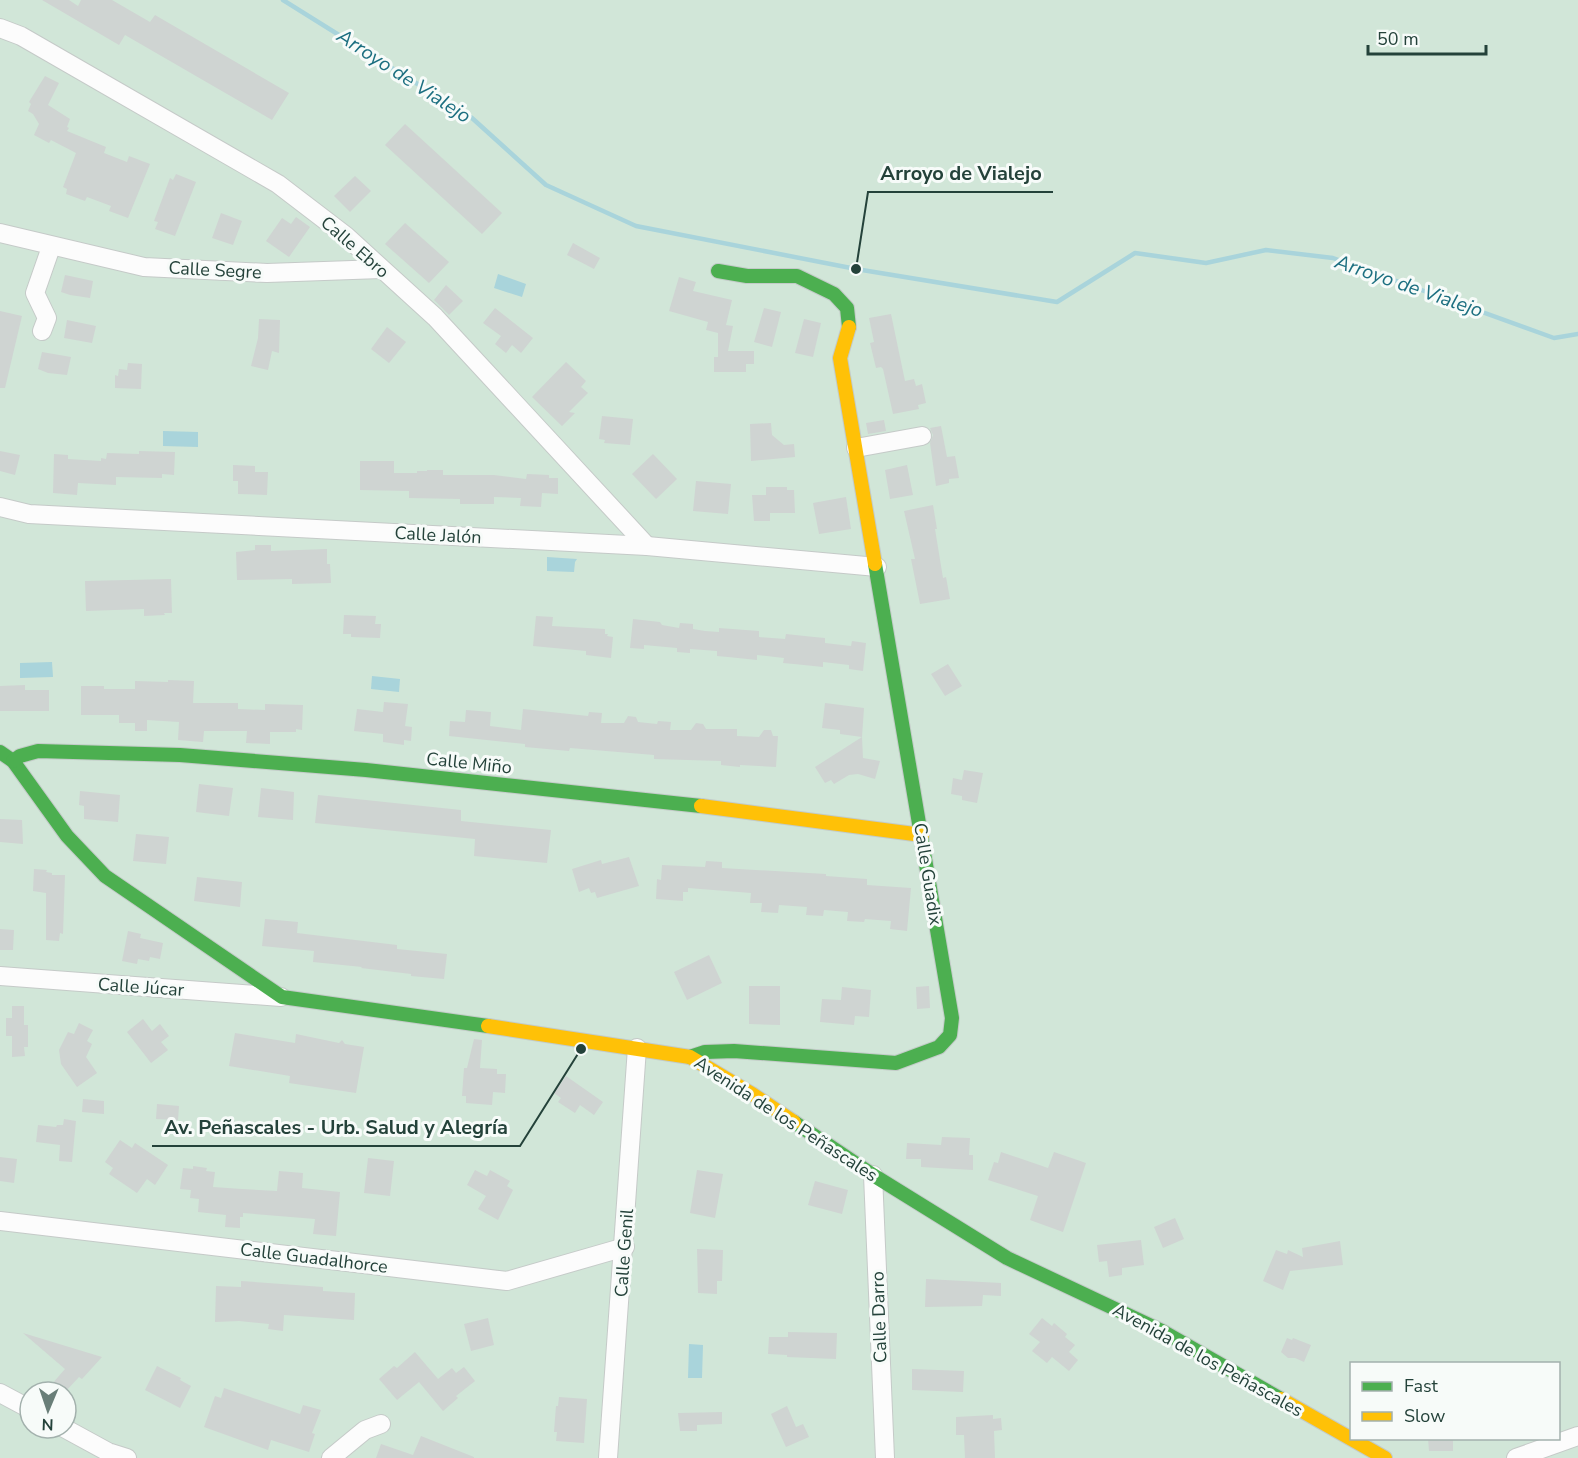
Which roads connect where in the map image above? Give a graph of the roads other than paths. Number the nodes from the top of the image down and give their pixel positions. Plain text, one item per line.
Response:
1 (0, 28) edge
2 (0, 233) edge
3 (51, 247) junction
4 (381, 269) junction
5 (718, 271) dead end
6 (42, 332) dead end
7 (922, 436) dead end
8 (856, 448) junction
9 (0, 507) edge
10 (647, 546) junction
11 (877, 567) junction
12 (0, 752) edge
13 (13, 761) junction
14 (922, 835) junction
15 (0, 976) edge
16 (282, 997) junction
17 (637, 1048) junction
18 (690, 1057) junction
19 (873, 1175) junction
20 (0, 1221) edge
21 (625, 1247) junction
22 (0, 1393) edge
23 (18, 1403) edge
24 (381, 1424) dead end
25 (78, 1436) edge
26 (1578, 1436) edge
27 (1350, 1438) edge
28 (1353, 1440) edge
29 (127, 1458) edge
30 (331, 1458) edge
31 (608, 1458) edge
32 (885, 1458) edge
33 (1385, 1458) edge
34 (1516, 1458) edge

1 - 4 street, Calle Ebro
2 - 3 street, Calle Segre
3 - 4 street, Calle Segre
3 - 6 street
4 - 10 street, Calle Ebro
5 - 8 street, Calle Guadix
7 - 8 street
8 - 11 street, Calle Guadix
9 - 10 street, Calle Jalón
10 - 11 street, Calle Jalón
11 - 14 street, Calle Guadix
12 - 13 street, Avenida de los Peñascales
13 - 14 street, Calle Miño
13 - 16 street, Avenida de los Peñascales
14 - 18 street, Calle Guadix
15 - 16 street, Calle Júcar
16 - 17 street, Avenida de los Peñascales
17 - 18 street, Avenida de los Peñascales
17 - 21 street, Calle Genil
18 - 19 street, Avenida de los Peñascales
19 - 27 street, Avenida de los Peñascales
19 - 32 street, Calle Darro
20 - 21 street, Calle Guadalhorce
21 - 31 street, Calle Genil
22 - 23 street
24 - 30 street
25 - 29 street
26 - 34 street
28 - 33 street, Avenida de los Peñascales

